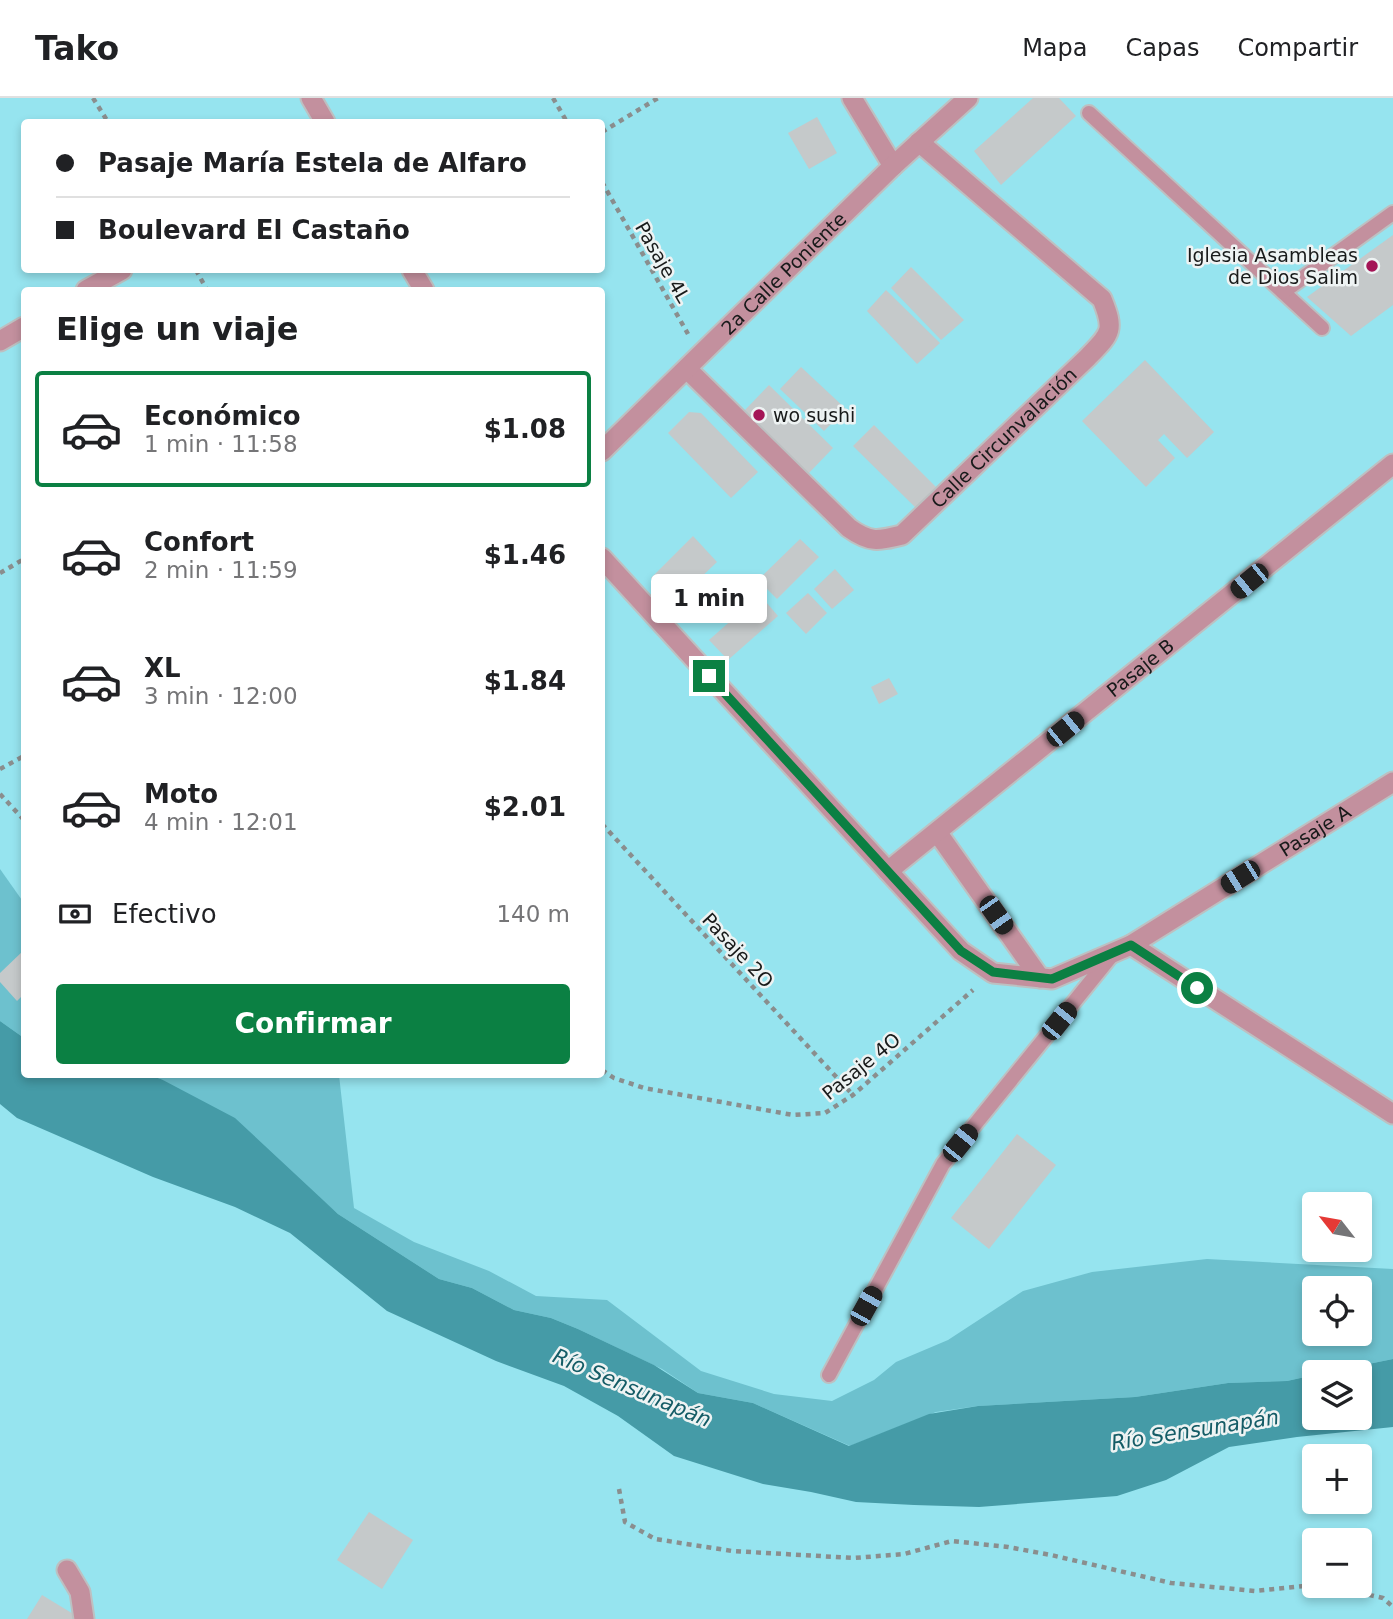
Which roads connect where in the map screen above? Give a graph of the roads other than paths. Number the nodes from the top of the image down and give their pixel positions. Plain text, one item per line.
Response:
1 (311, 98) edge
2 (852, 98) edge
3 (968, 98) edge
4 (1089, 113) dead end
5 (323, 119) edge
6 (919, 142) junction
7 (893, 166) junction
8 (1393, 213) edge
9 (117, 273) edge
10 (91, 287) edge
11 (1283, 292) junction
12 (1322, 328) dead end
13 (21, 329) edge
14 (0, 341) edge
15 (694, 362) junction
16 (605, 448) edge
17 (1393, 464) edge
18 (605, 561) edge
19 (1393, 782) edge
20 (937, 832) junction
21 (888, 871) junction
22 (1131, 945) junction
23 (1112, 955) junction
24 (1046, 978) junction
25 (1393, 1114) edge
26 (829, 1375) dead end
27 (67, 1570) dead end
28 (84, 1619) edge

1 - 5 street
2 - 7 street
3 - 6 street, 2a Calle Poniente
4 - 11 lane
6 - 7 street, 2a Calle Poniente
6 - 15 street, Calle Circunvalación
7 - 15 street, 2a Calle Poniente
8 - 11 lane
9 - 10 street
11 - 12 lane
13 - 14 street
15 - 16 street, 2a Calle Poniente
17 - 20 street, Pasaje B
18 - 21 street
19 - 22 street, Pasaje A
20 - 21 street, Pasaje B
20 - 24 street
21 - 24 street
22 - 23 street, Pasaje A
22 - 25 street
23 - 24 street, Pasaje A
23 - 26 lane
27 - 28 street

